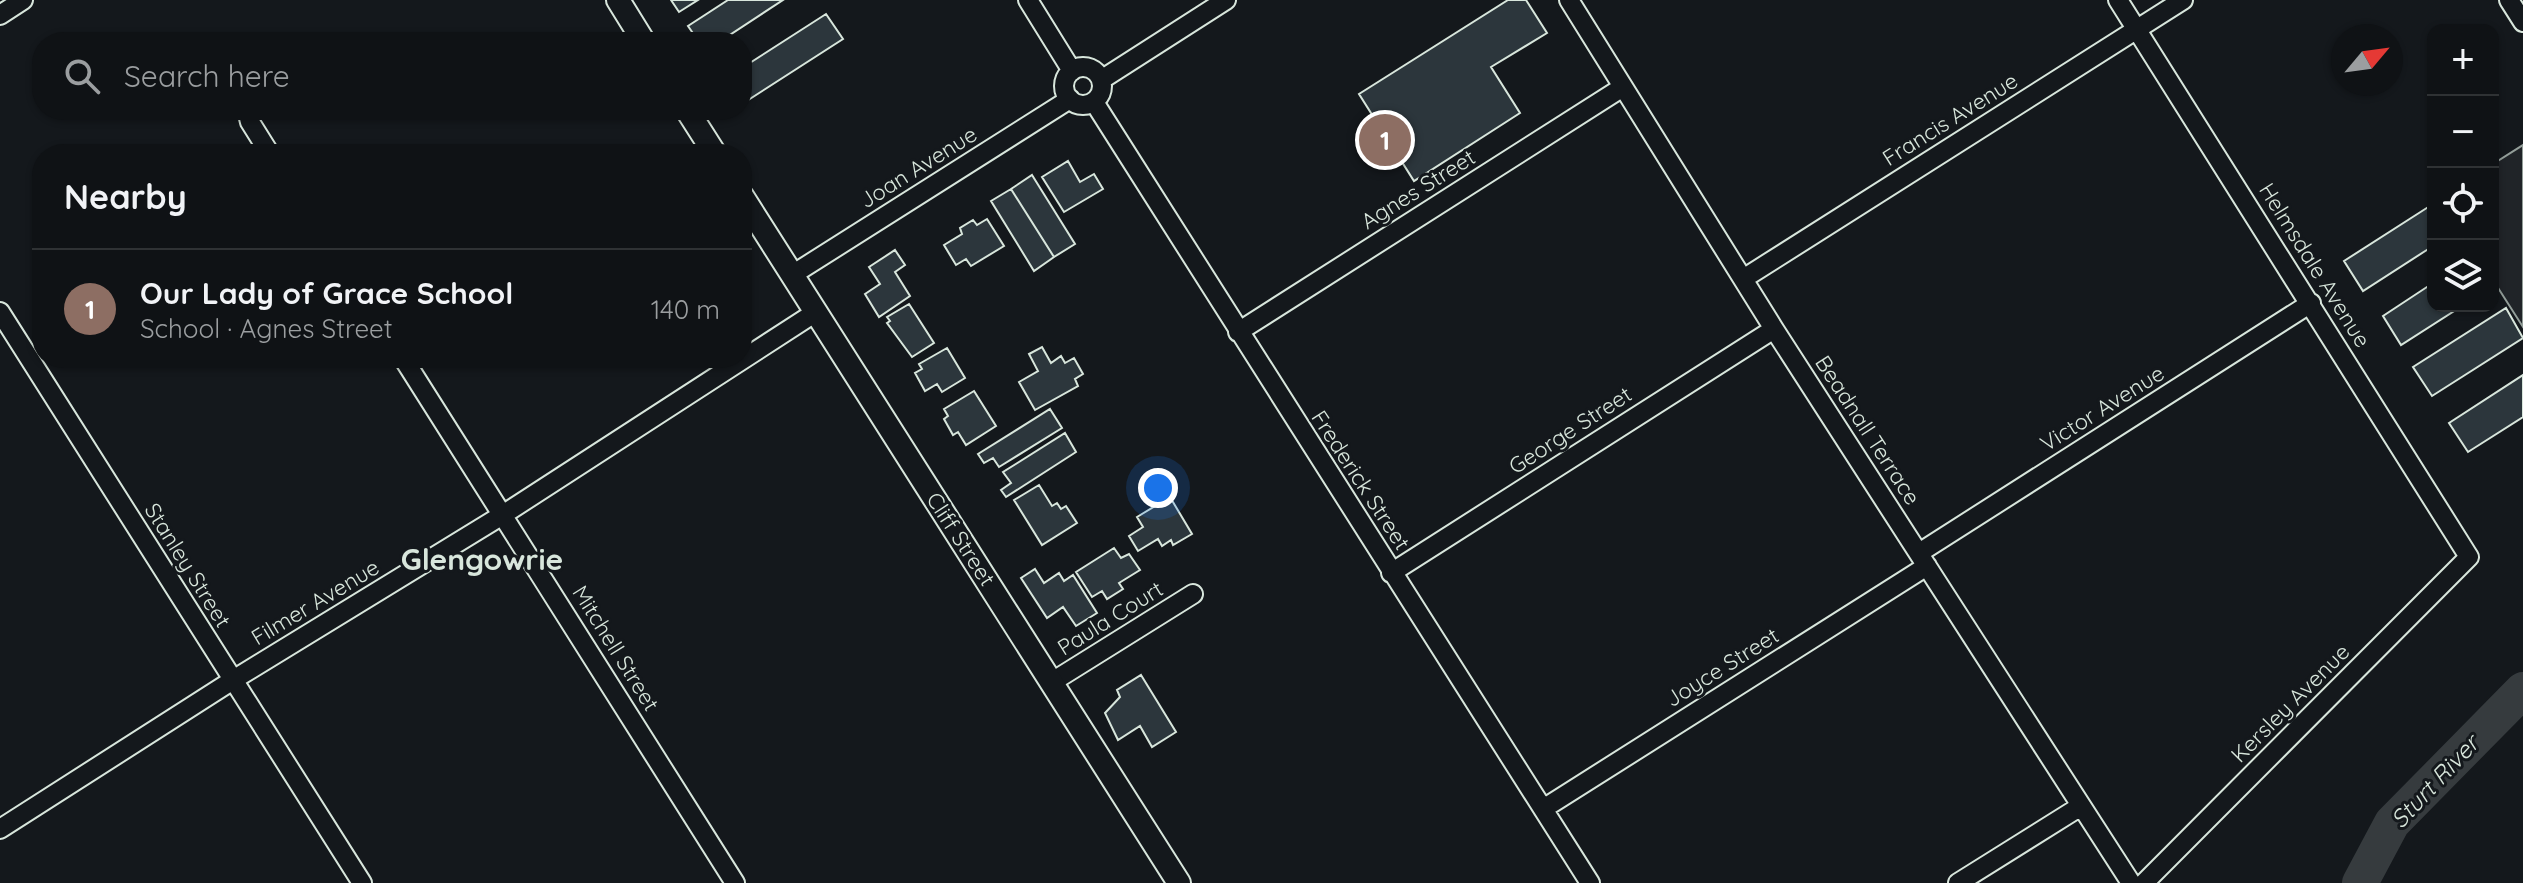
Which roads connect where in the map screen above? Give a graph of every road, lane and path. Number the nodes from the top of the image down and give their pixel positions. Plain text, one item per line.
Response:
1 (23, 0) edge
2 (618, 0) edge
3 (1028, 0) edge
4 (1226, 0) edge
5 (2118, 0) edge
6 (2183, 0) edge
7 (2509, 0) edge
8 (1572, 1) edge
9 (0, 15) edge
10 (2523, 22) edge
11 (2137, 30) junction
12 (638, 32) edge
13 (1072, 71) junction
14 (1101, 80) junction
15 (1623, 87) junction
16 (1070, 99) junction
17 (1094, 102) junction
18 (250, 120) edge
19 (693, 120) edge
20 (264, 144) edge
21 (709, 144) edge
22 (752, 212) edge
23 (792, 275) junction
24 (1743, 279) junction
25 (2311, 303) junction
26 (0, 312) edge
27 (816, 312) junction
28 (1774, 329) junction
29 (1238, 332) junction
30 (752, 353) edge
31 (32, 363) edge
32 (35, 368) edge
33 (409, 368) edge
34 (730, 368) edge
35 (504, 514) junction
36 (2469, 557) joint
37 (1923, 560) junction
38 (1391, 573) junction
39 (1193, 594) dead end
40 (233, 680) junction
41 (1052, 682) junction
42 (2081, 806) junction
43 (1543, 809) junction
44 (0, 829) edge
45 (362, 883) edge
46 (735, 883) edge
47 (1179, 883) edge
48 (1590, 883) edge
49 (1958, 883) edge
50 (2131, 883) edge
51 (2144, 883) edge

1 - 9 street
2 - 12 street
3 - 13 street
4 - 14 street
5 - 11 street, Helmsdale Avenue
6 - 11 street, Francis Avenue
7 - 10 street
8 - 15 street, Beadnall Terrace
11 - 24 street, Francis Avenue
11 - 25 street, Helmsdale Avenue
13 - 14 street
13 - 16 street
14 - 17 street
15 - 24 street, Beadnall Terrace
15 - 29 street, Agnes Street
16 - 17 street
16 - 23 street, Joan Avenue
17 - 29 street, Frederick Street
18 - 20 street
19 - 21 street
22 - 23 street, Cliff Street
23 - 27 street, Cliff Street
24 - 28 street, Beadnall Terrace
25 - 36 street, Helmsdale Avenue
25 - 37 street, Victor Avenue
26 - 31 street, Stanley Street
27 - 30 street, Filmer Avenue
27 - 41 street, Cliff Street
28 - 37 street, Beadnall Terrace
28 - 38 street, George Street
29 - 38 street, Frederick Street
32 - 40 street, Stanley Street
33 - 35 street, Mitchell Street
34 - 35 street, Filmer Avenue
35 - 40 street, Filmer Avenue
35 - 46 street, Mitchell Street
36 - 51 street, Kersley Avenue
37 - 42 street, Beadnall Terrace
37 - 43 street, Joyce Street
38 - 43 street, Frederick Street
39 - 41 street, Paula Court
40 - 44 street, Filmer Avenue
40 - 45 street, Stanley Street
41 - 47 street, Cliff Street
42 - 49 street
42 - 50 street, Beadnall Terrace
43 - 48 street, Frederick Street

